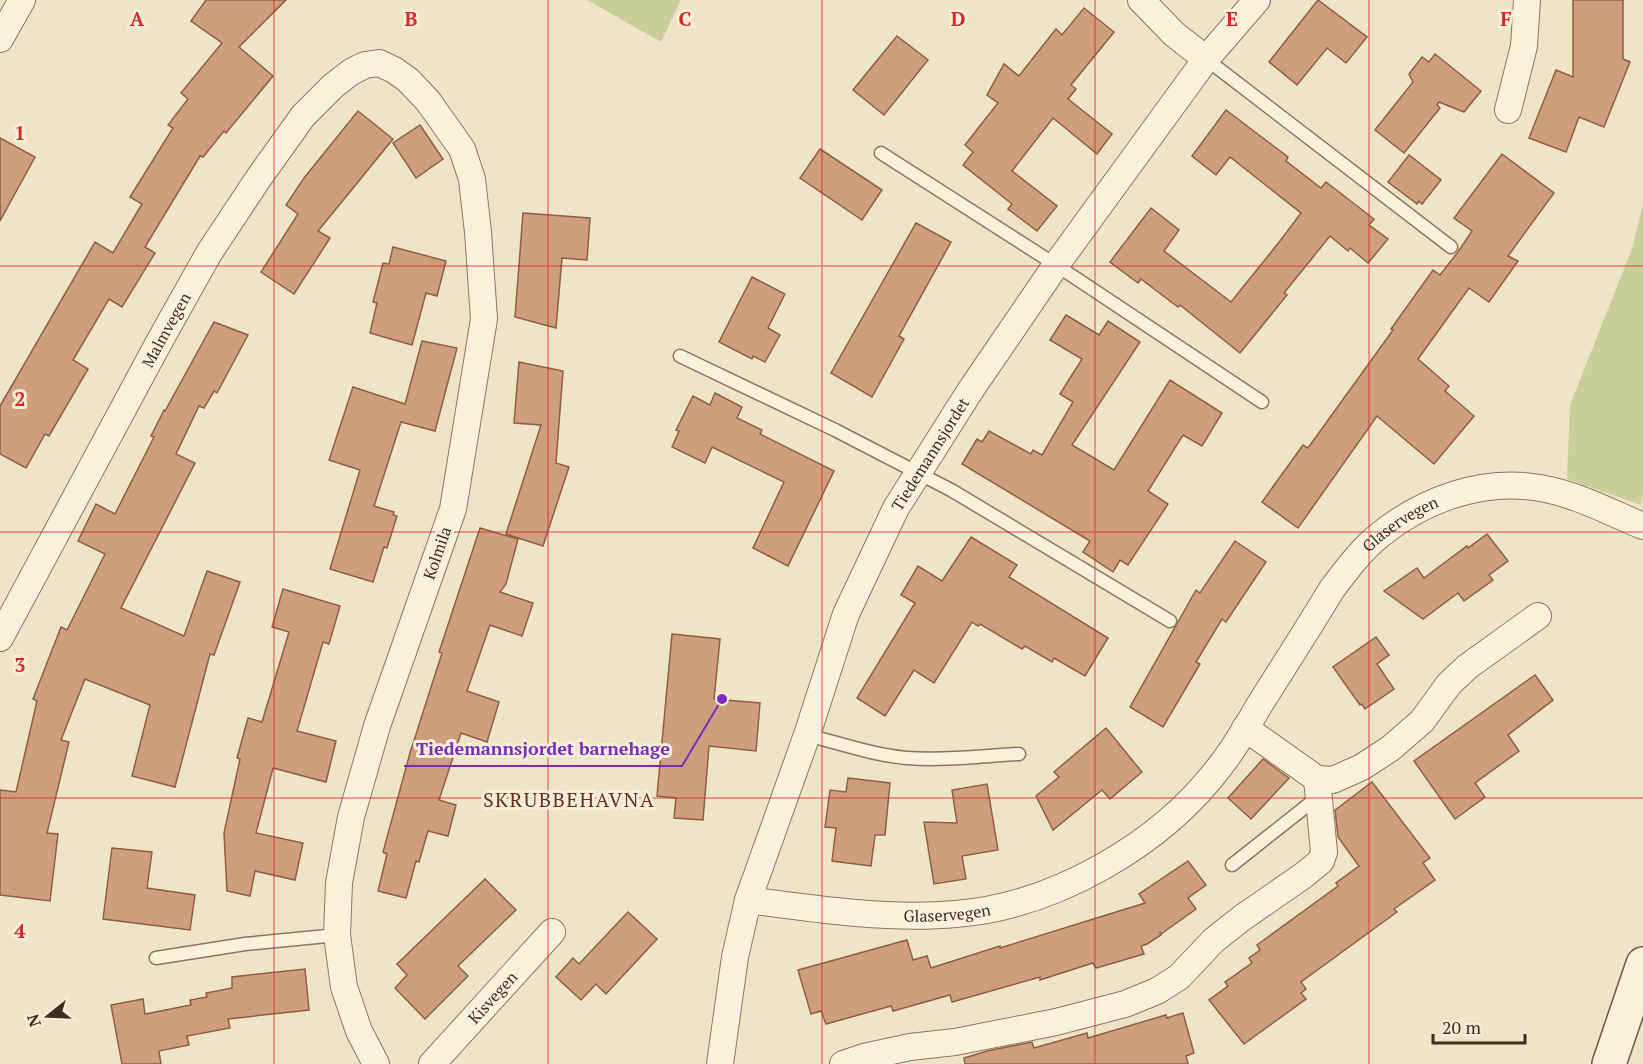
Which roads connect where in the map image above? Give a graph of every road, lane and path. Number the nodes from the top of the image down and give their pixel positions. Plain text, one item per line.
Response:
1 (21, 0) edge
2 (1141, 0) edge
3 (1257, 0) edge
4 (1527, 0) edge
5 (0, 39) edge
6 (1206, 59) junction
7 (379, 63) joint
8 (1508, 110) dead end
9 (881, 153) dead end
10 (1451, 247) dead end
11 (1056, 265) junction
12 (680, 356) dead end
13 (1262, 402) dead end
14 (918, 473) junction
15 (1643, 526) edge
16 (1538, 616) dead end
17 (1170, 621) dead end
18 (0, 638) edge
19 (1245, 728) junction
20 (807, 735) junction
21 (1019, 754) dead end
22 (1318, 788) junction
23 (1232, 865) dead end
24 (748, 900) junction
25 (552, 932) dead end
26 (337, 935) junction
27 (156, 958) dead end
28 (1643, 964) edge
29 (376, 1064) edge
30 (432, 1064) edge
31 (720, 1064) edge
32 (843, 1064) edge
33 (1609, 1064) edge

1 - 5 street
2 - 6 street
3 - 6 street, Tiedemannsjordet
4 - 8 street
6 - 10 lane
6 - 11 street, Tiedemannsjordet
7 - 18 street, Malmvegen
7 - 26 street, Kolmila
9 - 11 lane
11 - 13 lane
11 - 14 street, Tiedemannsjordet
12 - 14 lane
14 - 17 lane
14 - 20 street, Tiedemannsjordet
15 - 19 street, Glaservegen
16 - 22 street
19 - 22 street
19 - 24 street, Glaservegen
20 - 21 lane
20 - 24 street, Tiedemannsjordet
22 - 23 lane
22 - 32 street
24 - 31 street
25 - 30 street, Kisvegen
26 - 27 lane
26 - 29 street, Kolmila
28 - 33 street

